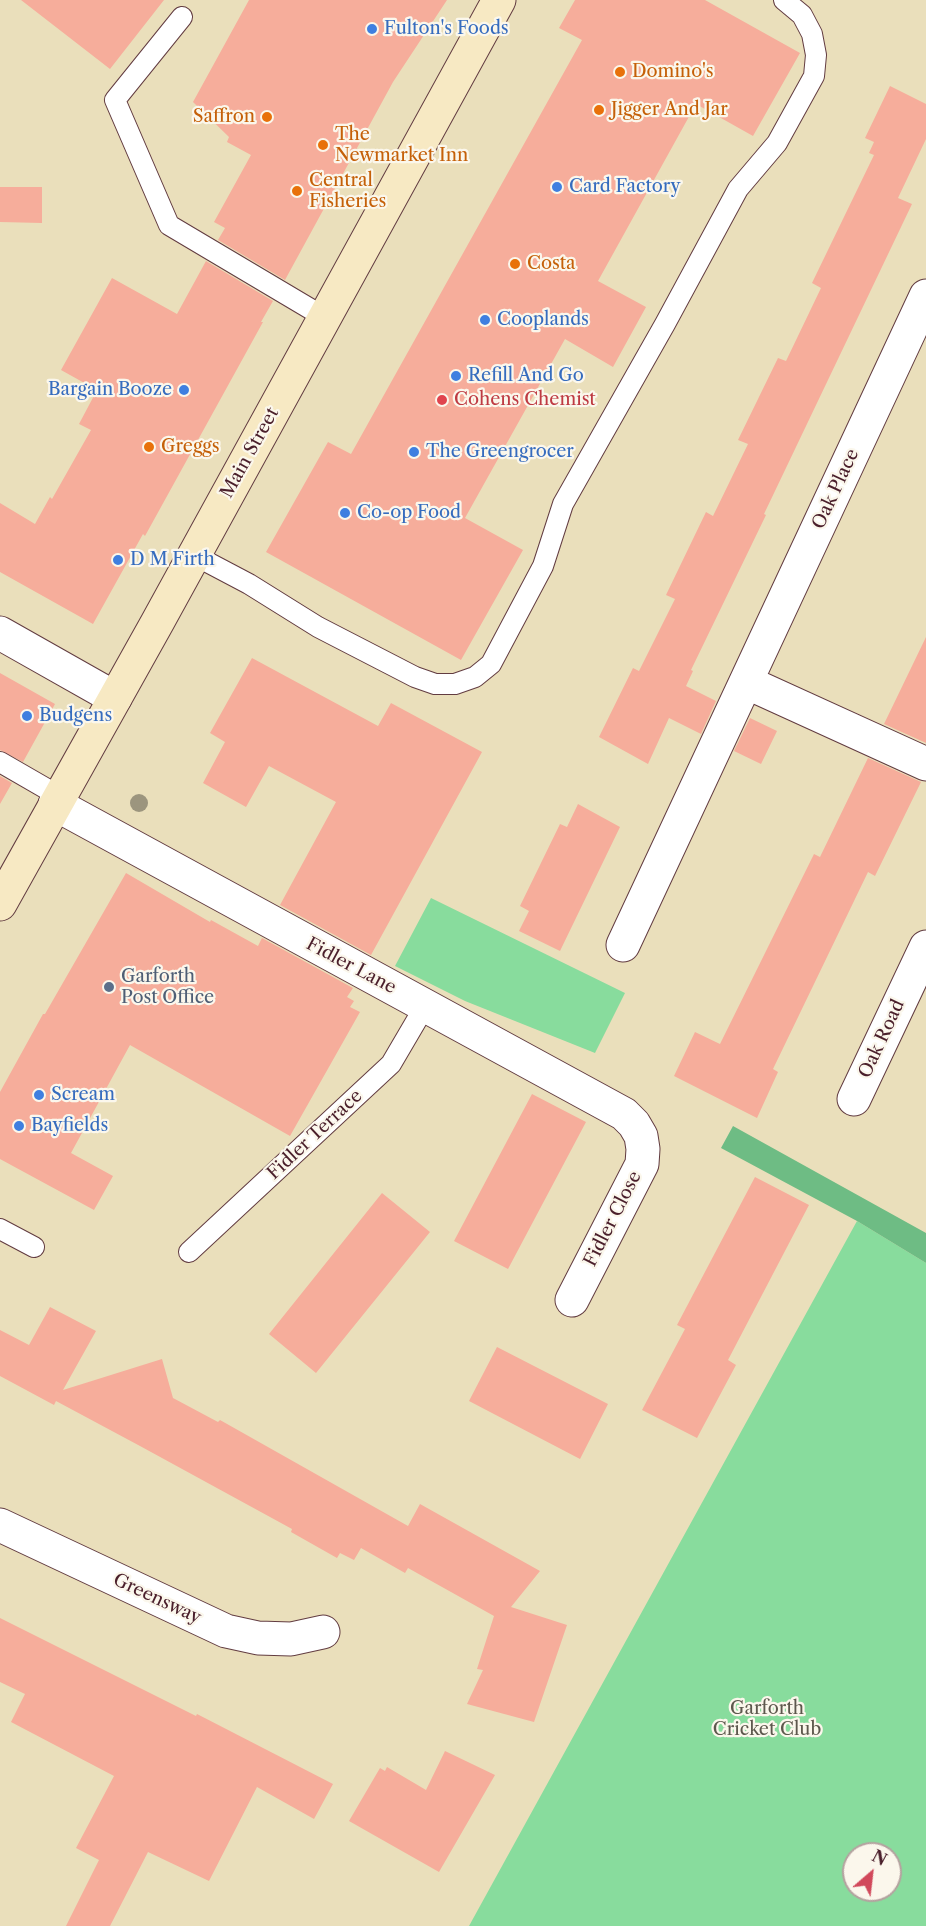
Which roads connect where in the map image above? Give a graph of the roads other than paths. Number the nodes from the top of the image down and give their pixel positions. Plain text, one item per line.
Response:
1 (499, 0) edge
2 (784, 0) edge
3 (182, 17) dead end
4 (926, 296) edge
5 (324, 317) junction
6 (194, 555) junction
7 (0, 633) edge
8 (746, 682) junction
9 (115, 698) junction
10 (0, 762) edge
11 (926, 764) edge
12 (57, 800) junction
13 (0, 904) edge
14 (623, 945) dead end
15 (926, 947) edge
16 (425, 1006) junction
17 (854, 1099) dead end
18 (641, 1136) joint
19 (0, 1228) edge
20 (34, 1247) dead end
21 (189, 1252) dead end
22 (572, 1300) dead end
23 (0, 1525) edge
24 (323, 1632) dead end

1 - 5 main road, Main Street
2 - 6 lane
3 - 5 lane
4 - 8 street, Oak Place
5 - 6 main road, Main Street
6 - 9 main road, Main Street
7 - 9 street
8 - 11 street
8 - 14 street, Oak Place
9 - 12 main road, Main Street
10 - 12 lane
12 - 13 main road, Main Street
12 - 16 street, Fidler Lane
15 - 17 street, Oak Road
16 - 18 street, Fidler Lane
16 - 21 lane, Fidler Terrace
18 - 22 street, Fidler Close
19 - 20 lane
23 - 24 street, Greensway

